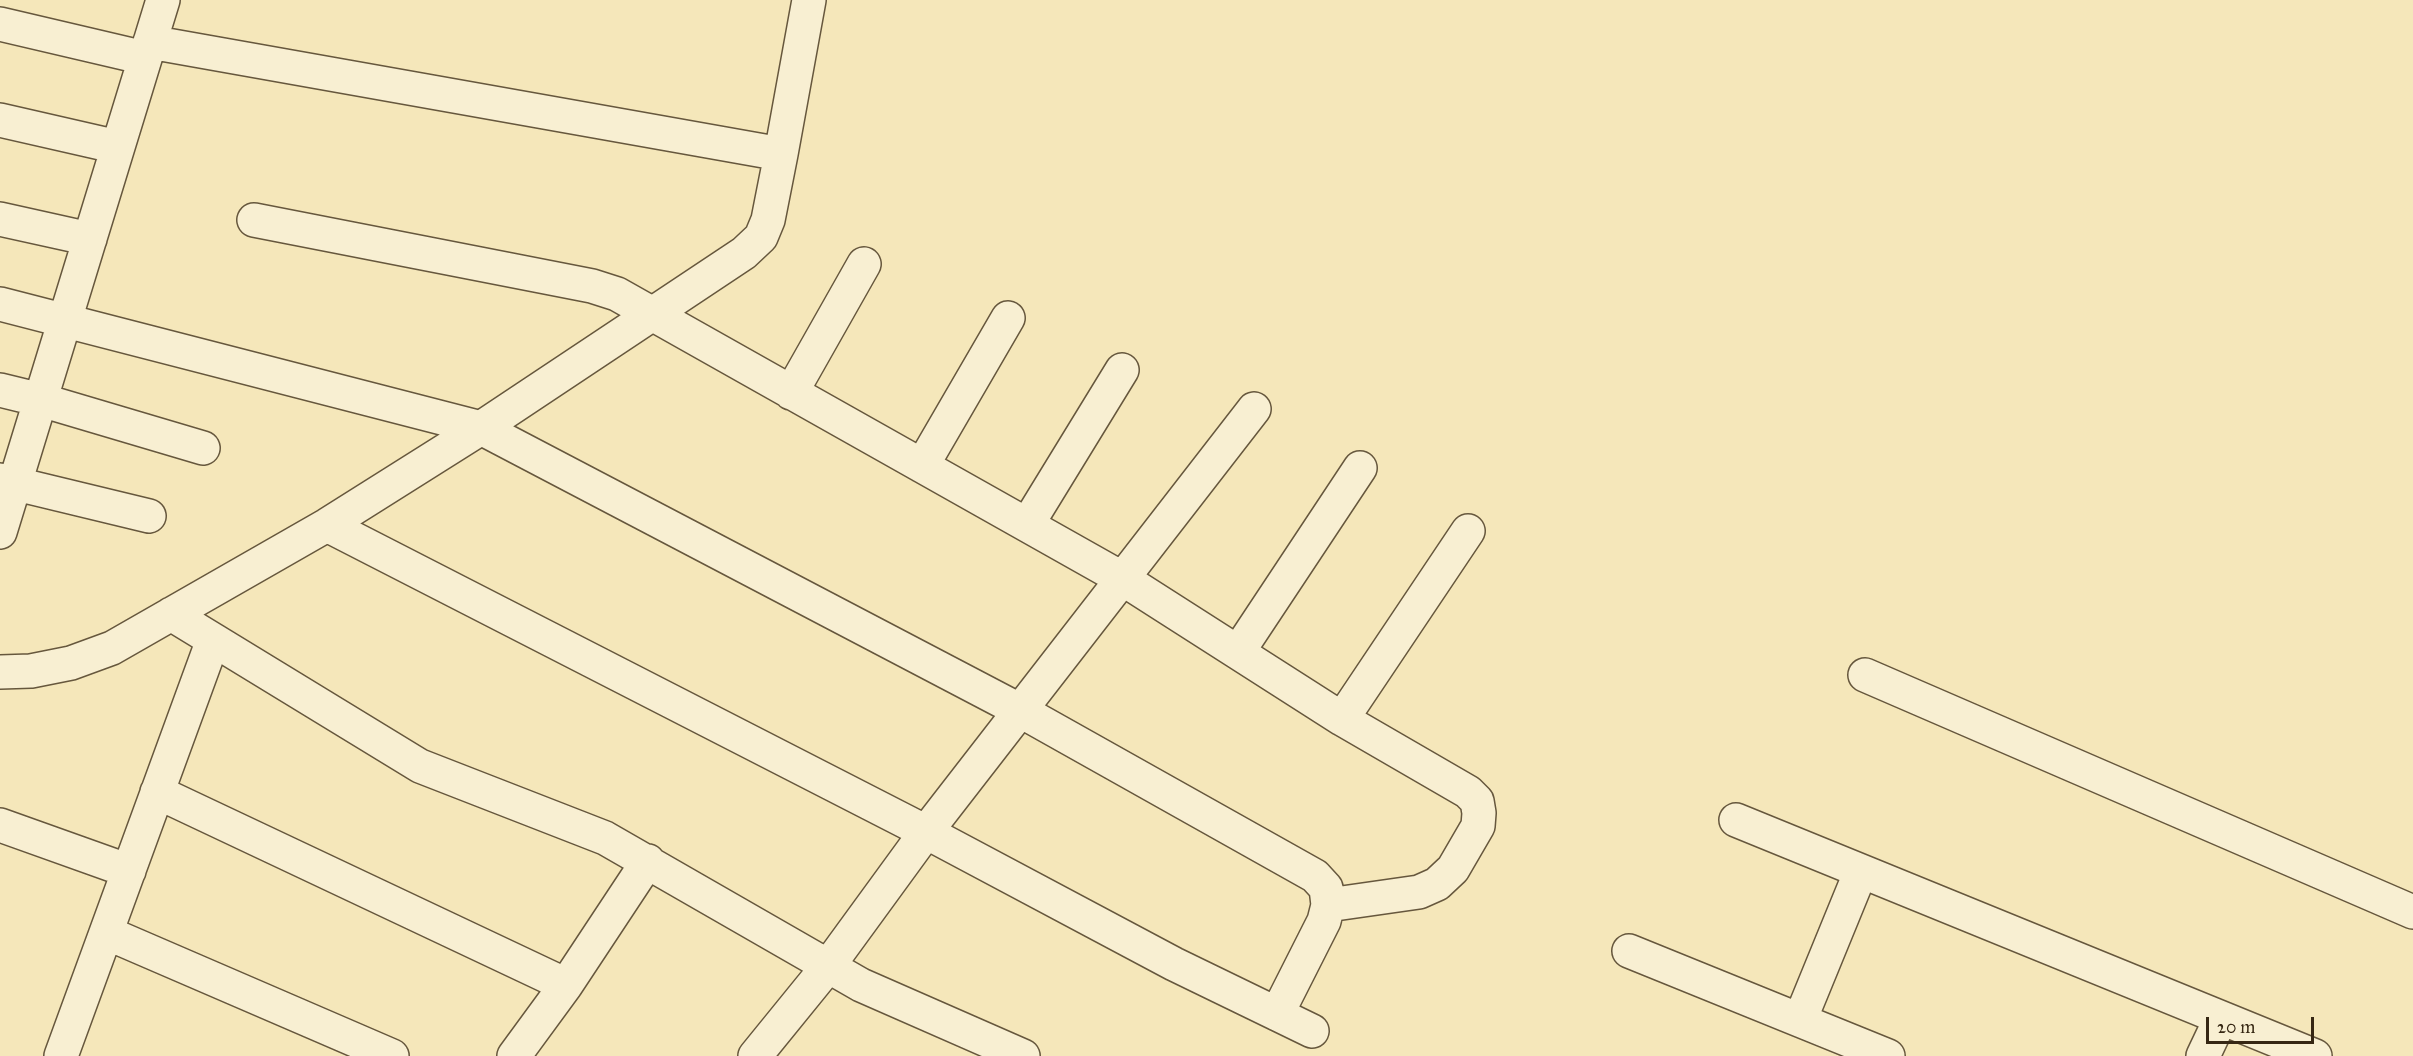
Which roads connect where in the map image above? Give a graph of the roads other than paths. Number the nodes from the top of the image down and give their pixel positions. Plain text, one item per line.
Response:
1 (162, 0) edge
2 (809, 0) edge
3 (0, 24) edge
4 (147, 50) junction
5 (0, 120) edge
6 (118, 147) junction
7 (781, 154) junction
8 (0, 219) edge
9 (254, 220) dead end
10 (90, 239) junction
11 (864, 264) dead end
12 (0, 304) edge
13 (651, 314) junction
14 (1008, 318) dead end
15 (66, 320) junction
16 (1122, 370) dead end
17 (0, 390) edge
18 (791, 393) junction
19 (40, 400) junction
20 (1254, 409) dead end
21 (481, 428) junction
22 (203, 448) dead end
23 (922, 466) junction
24 (1360, 468) dead end
25 (7, 482) edge
26 (149, 516) dead end
27 (327, 525) junction
28 (1027, 525) junction
29 (1468, 531) dead end
30 (0, 532) edge
31 (1123, 579) junction
32 (171, 614) junction
33 (213, 639) junction
34 (1238, 652) junction
35 (0, 672) edge
36 (1865, 675) dead end
37 (1022, 711) junction
38 (1342, 719) junction
39 (158, 792) junction
40 (1736, 820) dead end
41 (0, 825) edge
42 (926, 832) junction
43 (648, 861) junction
44 (129, 871) junction
45 (1861, 871) junction
46 (1329, 905) junction
47 (2413, 912) edge
48 (107, 933) junction
49 (1629, 951) dead end
50 (828, 965) junction
51 (566, 985) junction
52 (1277, 1014) junction
53 (2221, 1018) junction
54 (1800, 1020) junction
55 (1312, 1032) dead end
56 (63, 1055) edge
57 (392, 1056) edge
58 (514, 1056) edge
59 (755, 1056) edge
60 (1023, 1056) edge
61 (1888, 1056) edge
62 (2203, 1056) edge
63 (2315, 1056) edge

1 - 4 street
2 - 7 street
3 - 4 street
4 - 6 street
4 - 7 street
5 - 6 street
6 - 10 street
7 - 13 street
8 - 10 street
9 - 13 street
10 - 15 street
11 - 18 street
12 - 15 street
13 - 18 street
13 - 21 street
14 - 23 street
15 - 19 street
15 - 21 street
16 - 28 street
17 - 19 street
18 - 23 street
19 - 22 street
19 - 25 street
20 - 31 street
21 - 27 street
21 - 37 street
23 - 28 street
24 - 34 street
25 - 26 street
25 - 30 street
27 - 32 street
27 - 42 street
28 - 31 street
29 - 38 street
31 - 34 street
31 - 37 street
32 - 33 street
32 - 35 street
33 - 39 street
33 - 43 street
34 - 38 street
36 - 47 street
37 - 42 street
37 - 46 street
38 - 46 street
39 - 44 street
39 - 51 street
40 - 45 street
41 - 44 street
42 - 50 street
42 - 52 street
43 - 50 street
43 - 51 street
44 - 48 street
45 - 53 street
45 - 54 street
46 - 52 street
48 - 56 street
48 - 57 street
49 - 54 street
50 - 59 street
50 - 60 street
51 - 58 street
52 - 55 street
53 - 62 street
53 - 63 street
54 - 61 street

